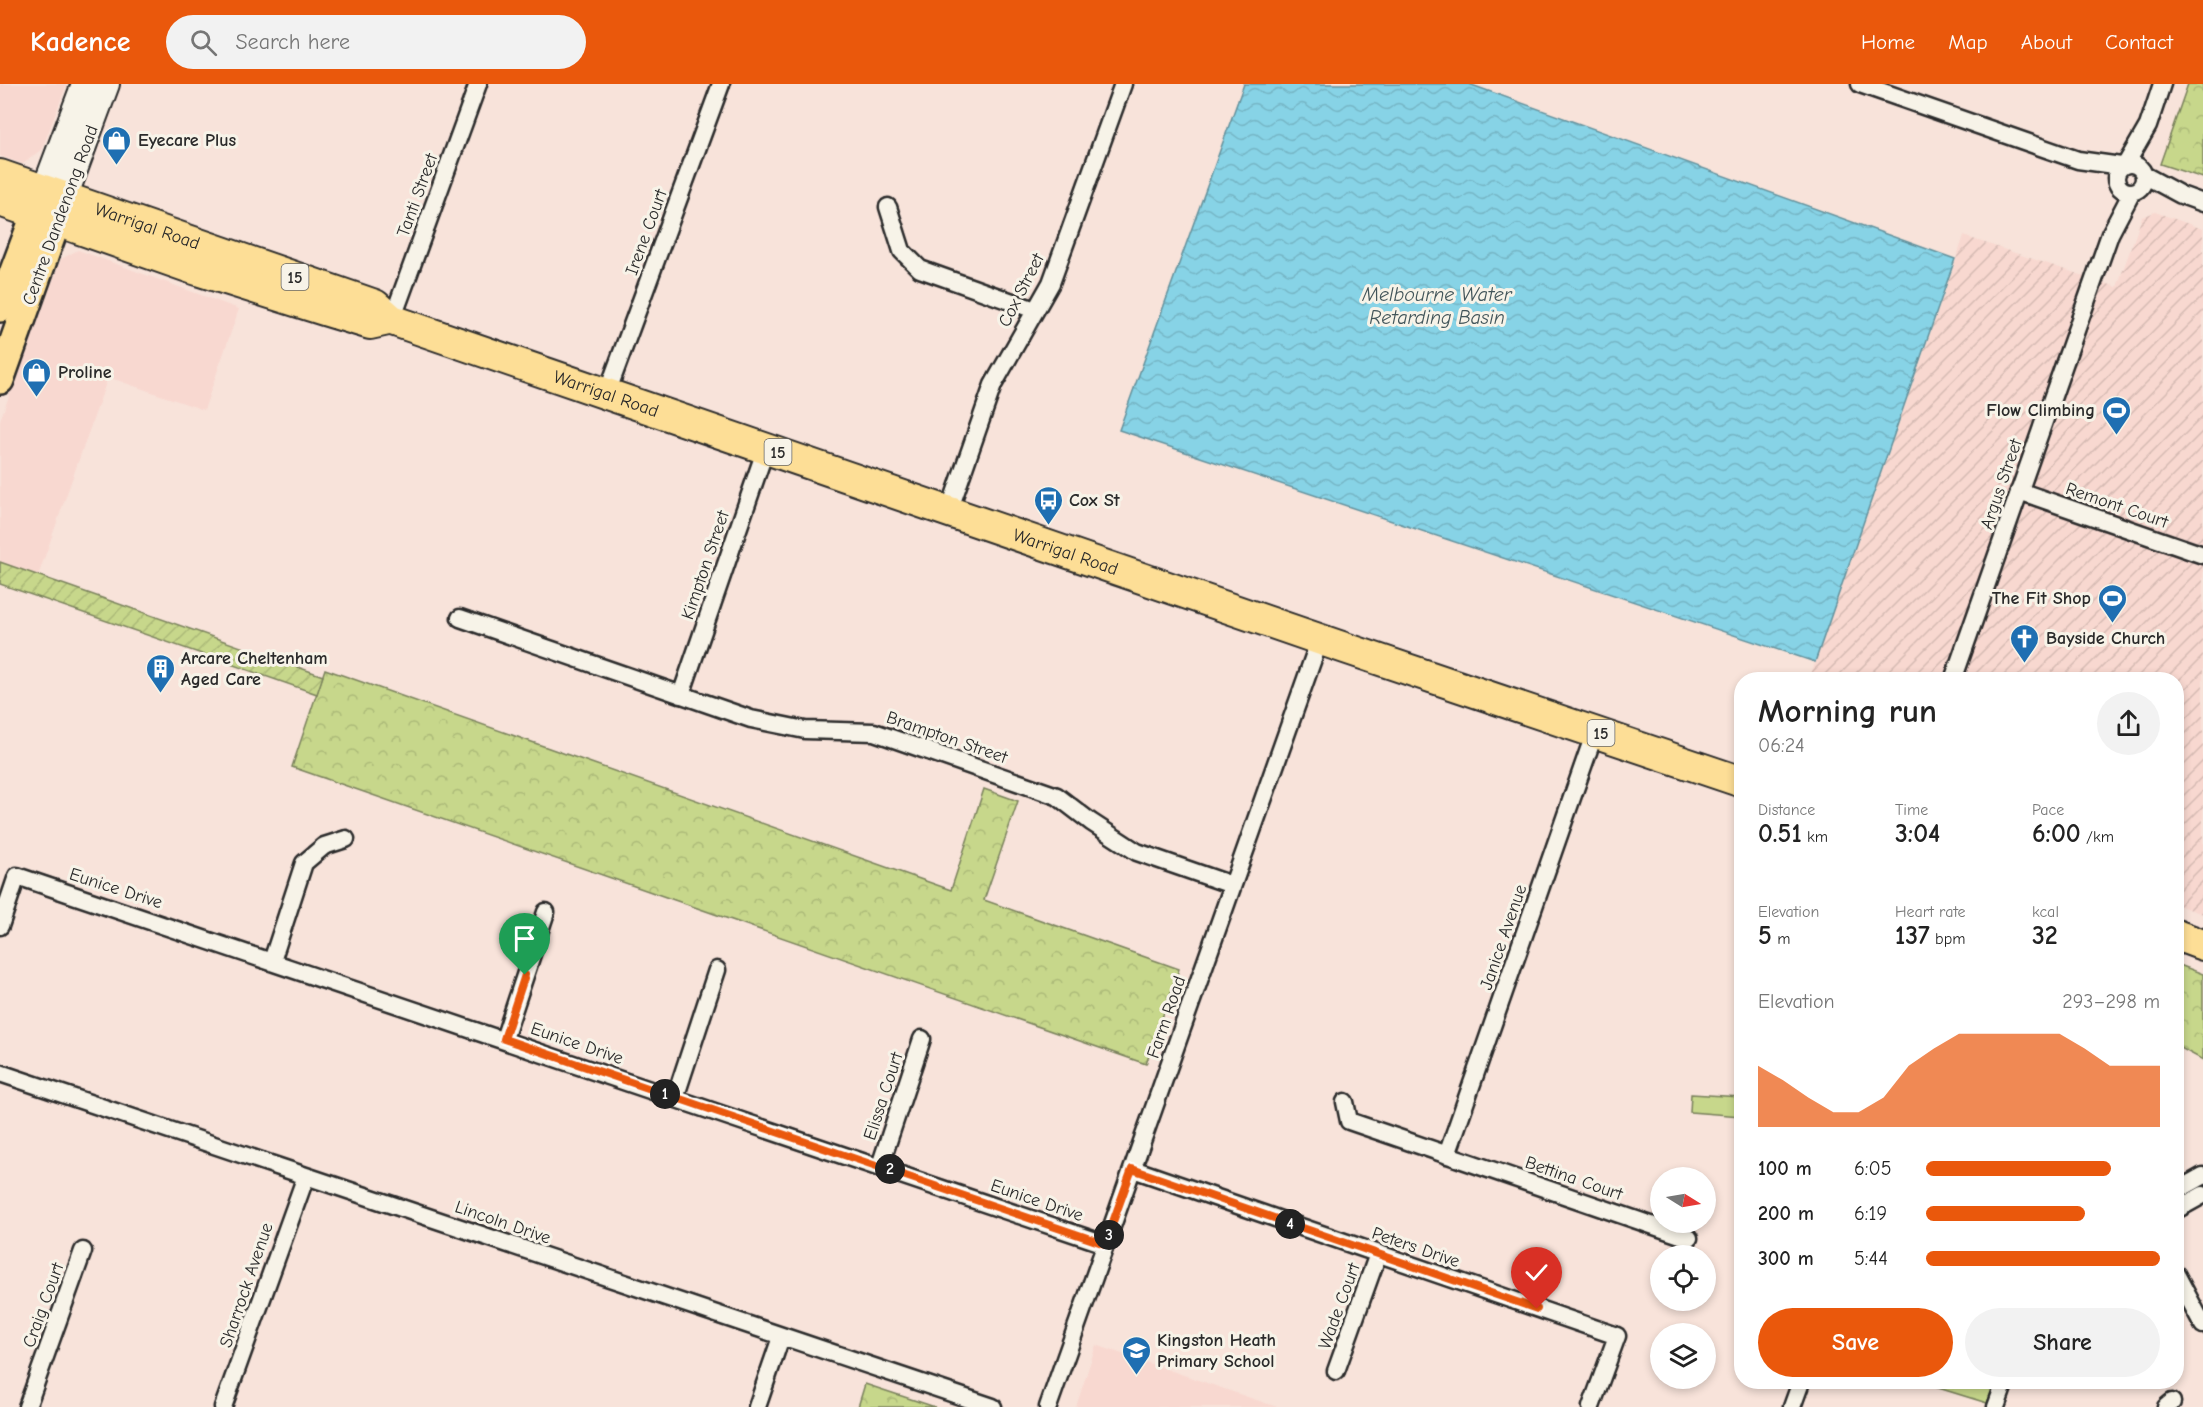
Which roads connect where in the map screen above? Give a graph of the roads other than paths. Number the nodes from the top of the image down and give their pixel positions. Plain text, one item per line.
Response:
1 (84, 84) edge
2 (107, 84) edge
3 (478, 84) edge
4 (721, 84) edge
5 (1123, 84) edge
6 (1860, 84) edge
7 (2162, 84) edge
8 (0, 175) edge
9 (2130, 178) junction
10 (0, 201) edge
11 (2203, 203) edge
12 (51, 205) junction
13 (888, 207) dead end
14 (0, 308) edge
15 (1035, 310) junction
16 (392, 320) junction
17 (0, 380) edge
18 (607, 393) junction
19 (766, 448) junction
20 (2019, 491) junction
21 (949, 511) junction
22 (2203, 555) edge
23 (460, 618) dead end
24 (1320, 639) junction
25 (1956, 672) edge
26 (681, 695) junction
27 (1595, 732) junction
28 (1734, 779) edge
29 (346, 839) dead end
30 (1232, 885) junction
31 (546, 912) dead end
32 (0, 926) edge
33 (2184, 938) edge
34 (2203, 945) edge
35 (272, 961) junction
36 (717, 970) dead end
37 (504, 1039) junction
38 (922, 1039) dead end
39 (0, 1072) edge
40 (675, 1098) junction
41 (1345, 1102) dead end
42 (1446, 1155) junction
43 (880, 1166) junction
44 (1132, 1169) junction
45 (306, 1176) junction
46 (2203, 1176) edge
47 (2184, 1187) edge
48 (2203, 1195) edge
49 (2184, 1206) edge
50 (1689, 1238) dead end
51 (1105, 1244) junction
52 (83, 1251) dead end
53 (1378, 1254) junction
54 (2184, 1289) edge
55 (2203, 1325) edge
56 (781, 1337) junction
57 (1336, 1371) dead end
58 (1798, 1389) edge
59 (2002, 1389) edge
60 (27, 1407) edge
61 (223, 1407) edge
62 (757, 1407) edge
63 (993, 1407) edge
64 (1048, 1407) edge
65 (1591, 1407) edge
66 (1792, 1407) edge
67 (1996, 1407) edge

1 - 12 main road, Centre Dandenong Road
2 - 12 main road, Centre Dandenong Road
3 - 16 street, Tanti Street
4 - 18 street, Irene Court
5 - 15 street, Cox Street
6 - 9 street
7 - 9 street, Argus Street
8 - 12 highway, Warrigal Road / 15
9 - 11 street
9 - 20 street, Argus Street
10 - 12 highway, Warrigal Road / 15
12 - 14 main road, Centre Dandenong Road
12 - 16 highway, Warrigal Road / 15
12 - 17 main road, Centre Dandenong Road
13 - 15 street
15 - 21 street, Cox Street
16 - 18 highway, Warrigal Road / 15
18 - 19 highway, Warrigal Road / 15
19 - 21 highway, Warrigal Road / 15
19 - 26 street, Kimpton Street
20 - 22 street, Remont Court
20 - 25 street, Argus Street
21 - 24 highway, Warrigal Road / 15
23 - 26 street, Brampton Street
24 - 27 highway, Warrigal Road / 15
24 - 30 street, Farm Road
26 - 30 street, Brampton Street
27 - 28 highway, Warrigal Road / 15
27 - 42 street, Janice Avenue
29 - 35 street
30 - 44 street, Farm Road
31 - 37 street
32 - 35 street, Eunice Drive
33 - 34 highway
35 - 37 street, Eunice Drive
36 - 40 street
37 - 40 street, Eunice Drive
38 - 43 street, Elissa Court
39 - 45 street, Lincoln Drive
40 - 43 street, Eunice Drive
41 - 42 street, Bettina Court
42 - 50 street, Bettina Court
43 - 51 street, Eunice Drive
44 - 51 street, Farm Road
44 - 53 street, Peters Drive
45 - 56 street, Lincoln Drive
45 - 61 street, Sharrock Avenue
46 - 47 street
48 - 49 street
51 - 64 street, Farm Road
52 - 60 street, Craig Court
53 - 57 street, Wade Court
53 - 65 street, Peters Drive
54 - 55 street
56 - 62 street
56 - 63 street, Lincoln Drive
58 - 66 street
59 - 67 street

